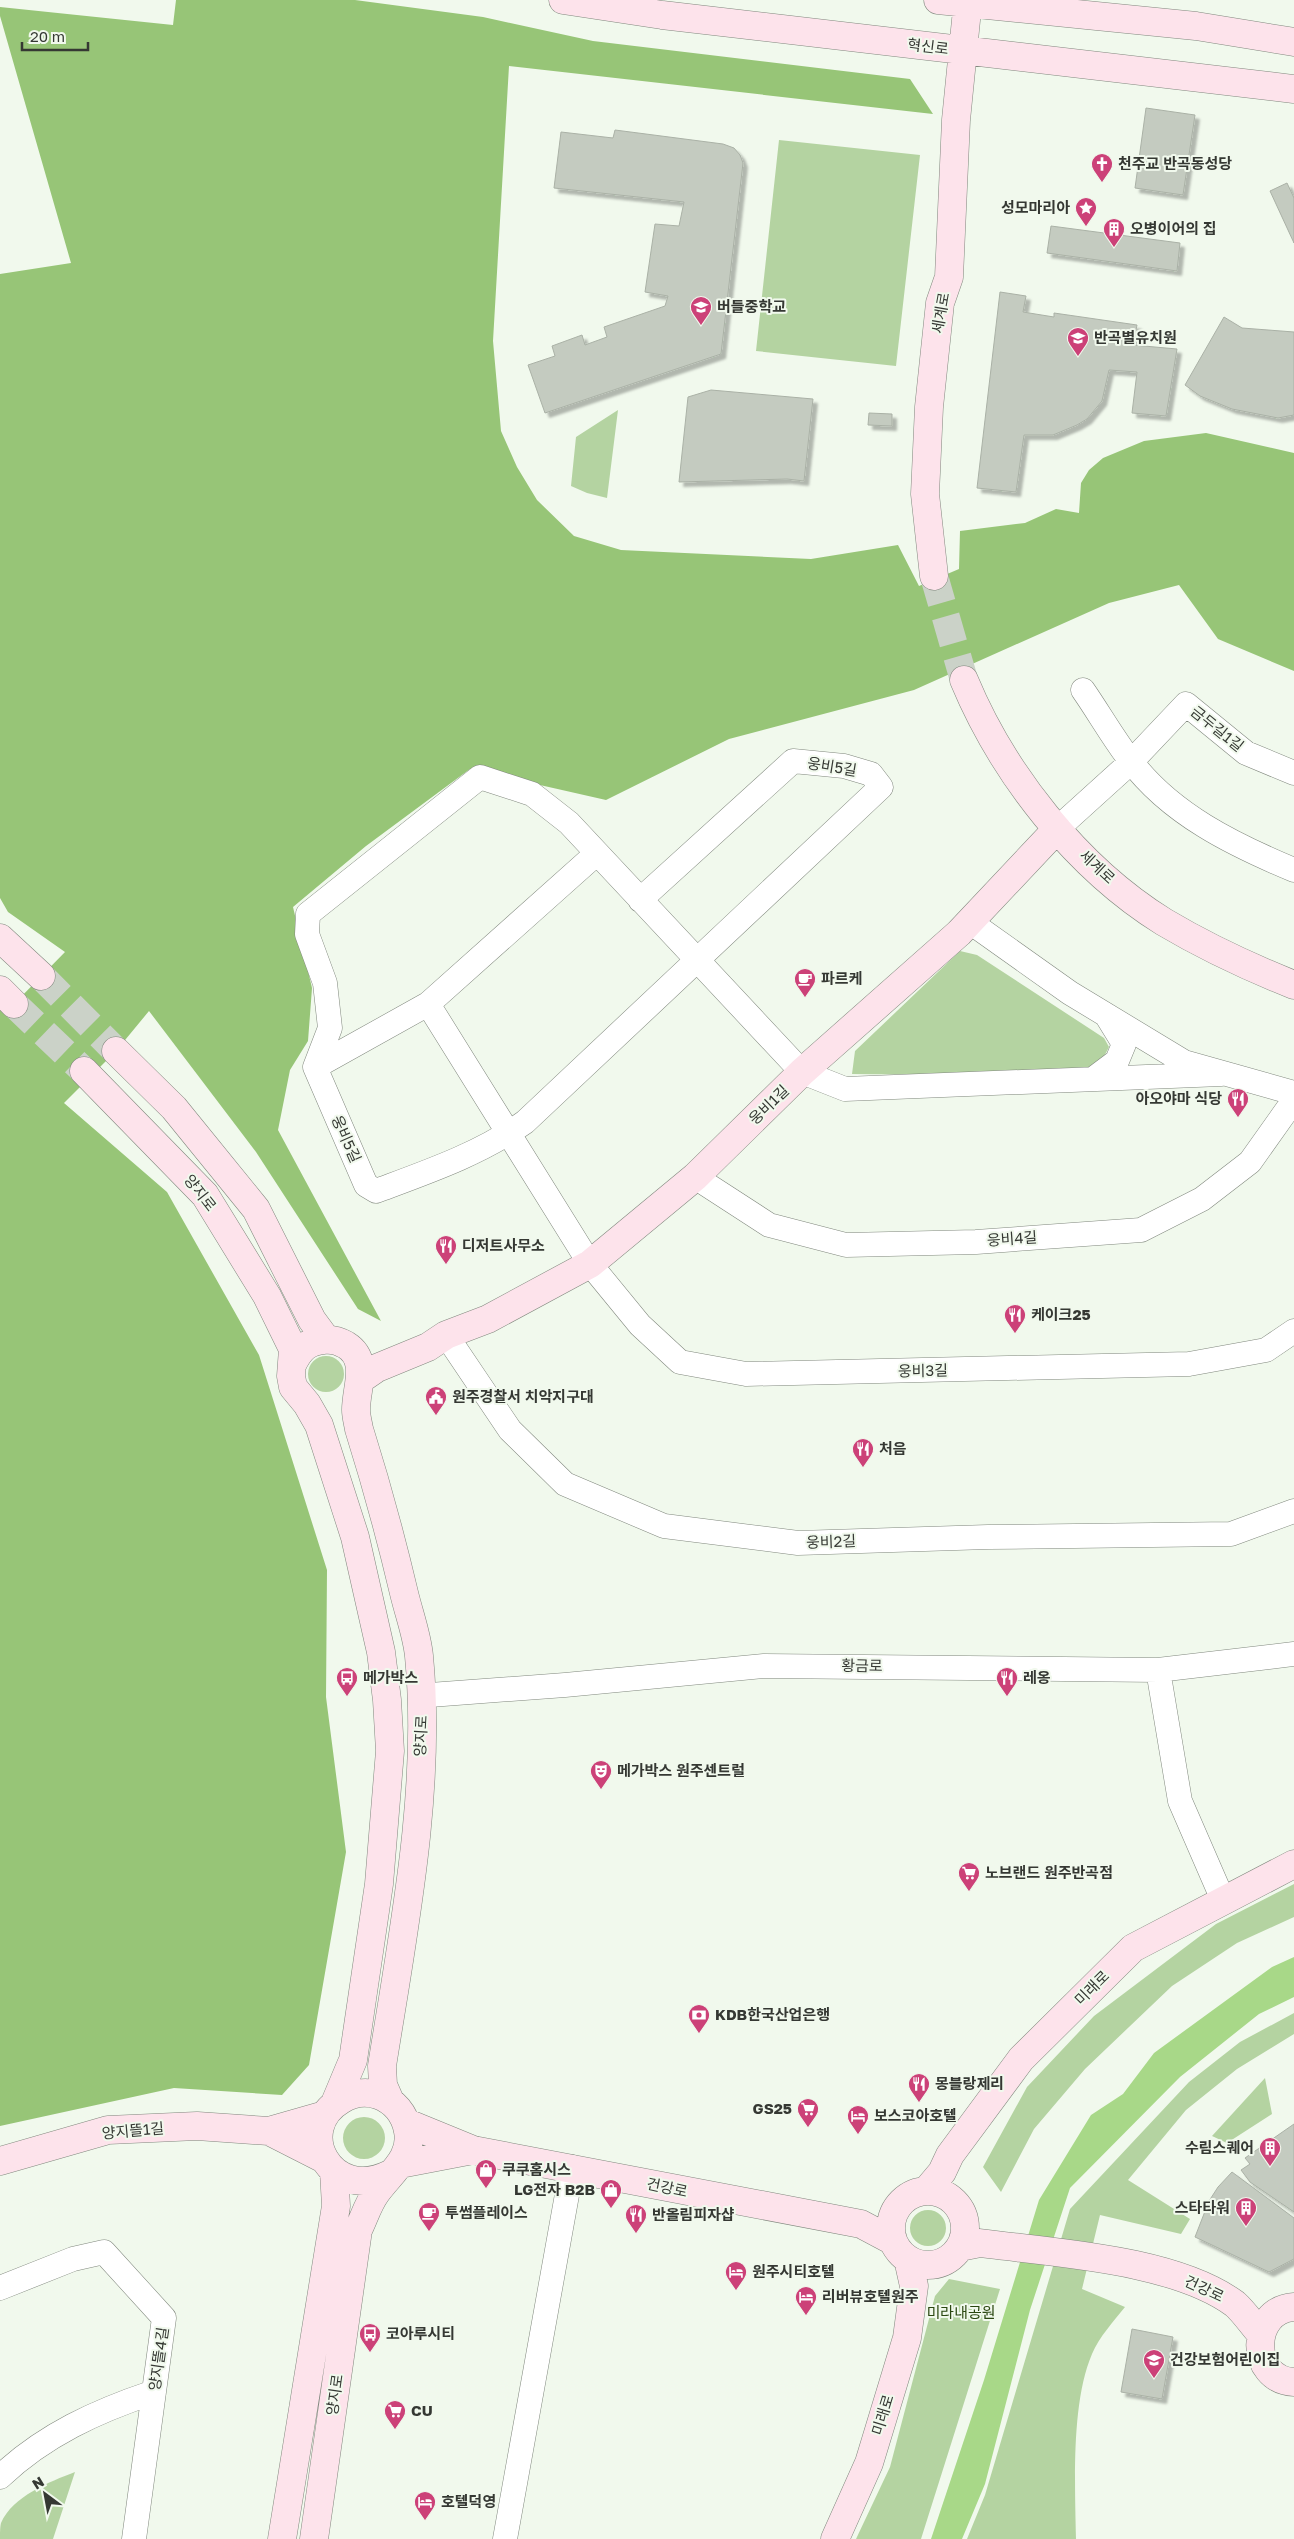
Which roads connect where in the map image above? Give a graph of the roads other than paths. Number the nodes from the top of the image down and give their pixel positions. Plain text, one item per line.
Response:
1 (563, 0) edge
2 (938, 0) edge
3 (968, 2) edge
4 (1294, 42) edge
5 (962, 51) junction
6 (1294, 89) edge
7 (934, 576) tunnel mouth
8 (964, 680) tunnel mouth
9 (1083, 690) dead end
10 (1131, 762) junction
11 (1294, 773) edge
12 (1058, 828) junction
13 (596, 854) junction
14 (1294, 870) edge
15 (640, 900) junction
16 (970, 922) junction
17 (0, 938) edge
18 (699, 960) junction
19 (41, 976) tunnel mouth
20 (1294, 985) edge
21 (428, 1004) junction
22 (1105, 1014) junction
23 (116, 1051) tunnel mouth
24 (314, 1066) junction
25 (84, 1070) tunnel mouth
26 (802, 1072) junction
27 (1221, 1074) junction
28 (1093, 1079) junction
29 (1294, 1093) edge
30 (1294, 1100) edge
31 (510, 1133) junction
32 (695, 1177) junction
33 (590, 1264) junction
34 (319, 1329) junction
35 (1294, 1331) edge
36 (446, 1335) junction
37 (292, 1365) junction
38 (358, 1384) junction
39 (313, 1415) junction
40 (374, 1481) junction
41 (1294, 1511) edge
42 (1294, 1654) edge
43 (1158, 1670) junction
44 (430, 1695) junction
45 (418, 1813) junction
46 (1294, 1864) edge
47 (1223, 1900) junction
48 (390, 2101) junction
49 (330, 2109) junction
50 (406, 2124) junction
51 (269, 2131) junction
52 (473, 2150) junction
53 (0, 2161) edge
54 (329, 2165) junction
55 (572, 2167) junction
56 (395, 2169) junction
57 (937, 2186) junction
58 (968, 2238) junction
59 (907, 2253) junction
60 (0, 2288) edge
61 (1276, 2318) edge
62 (1294, 2382) edge
63 (154, 2392) junction
64 (0, 2477) edge
65 (134, 2539) edge
66 (282, 2539) edge
67 (314, 2539) edge
68 (505, 2539) edge
69 (835, 2539) edge

1 - 5 street, 혁신로
2 - 3 street
3 - 4 street
3 - 5 street, 세계로
5 - 6 street, 혁신로
5 - 7 street, 세계로
8 - 12 street, 세계로
9 - 10 street
10 - 11 street, 금두길1길
10 - 12 street, 금두길1길
10 - 14 street
12 - 16 street, 웅비1길
12 - 20 street, 세계로
13 - 15 street
13 - 21 street
13 - 24 street
15 - 18 street
15 - 18 street, 웅비5길
16 - 22 street
16 - 26 street, 웅비1길
17 - 19 street
18 - 26 street
18 - 31 street, 웅비5길
21 - 24 street
21 - 31 street
22 - 27 street
22 - 28 street
23 - 34 street
24 - 31 street, 웅비5길
25 - 37 street, 양지로
26 - 28 street
26 - 32 street, 웅비1길
27 - 28 street
27 - 29 street
30 - 32 street, 웅비4길
31 - 33 street
32 - 33 street, 웅비1길
33 - 35 street, 웅비3길
33 - 36 street, 웅비1길
34 - 37 street
34 - 38 street
36 - 38 street, 웅비1길
36 - 41 street, 웅비2길
37 - 39 street
38 - 39 street
38 - 40 street, 양지로
39 - 49 street, 양지로
40 - 44 street
40 - 45 street, 양지로
42 - 43 street, 황금로
43 - 44 street, 황금로
43 - 47 street
44 - 45 street
45 - 48 street, 양지로
46 - 47 street, 미래로
47 - 57 street, 미래로
48 - 49 street
48 - 50 street
49 - 51 street
49 - 54 street
50 - 52 street
50 - 56 street
51 - 53 street, 양지뜰1길
51 - 54 street
52 - 55 street, 건강로
52 - 56 street
54 - 56 street
54 - 66 street
55 - 59 street, 건강로
55 - 68 street
56 - 67 street, 양지로
57 - 58 street
57 - 59 street
58 - 59 street
58 - 61 street, 건강로
59 - 69 street, 미래로
60 - 63 street, 양지뜰4길
61 - 62 street
63 - 64 street
63 - 65 street, 양지뜰4길

